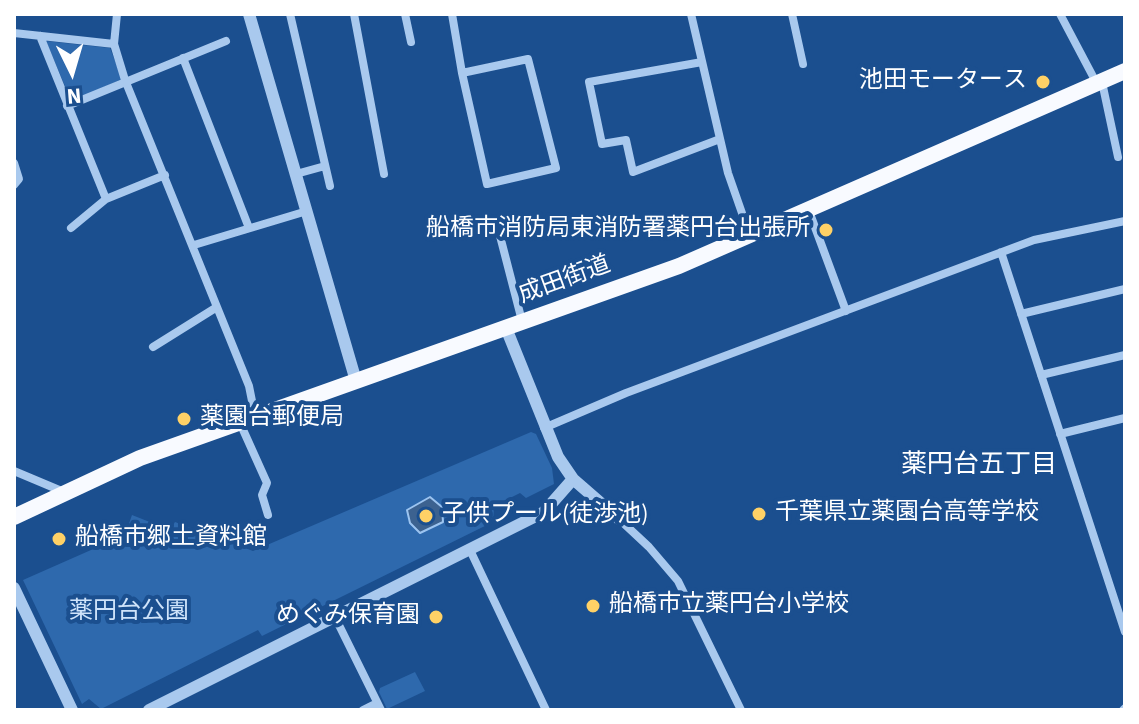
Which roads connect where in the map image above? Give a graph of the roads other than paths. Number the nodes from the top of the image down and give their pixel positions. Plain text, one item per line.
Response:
1 (117, 14) edge
2 (249, 14) edge
3 (290, 14) edge
4 (354, 14) edge
5 (405, 14) edge
6 (452, 14) edge
7 (691, 14) edge
8 (792, 14) edge
9 (1060, 14) edge
10 (14, 33) edge
11 (40, 36) junction
12 (226, 41) dead end
13 (411, 42) dead end
14 (114, 44) junction
15 (183, 58) junction
16 (702, 62) junction
17 (803, 64) dead end
18 (1125, 71) edge
19 (462, 73) junction
20 (125, 80) junction
21 (1099, 83) junction
22 (67, 106) junction
23 (720, 139) junction
24 (1118, 157) dead end
25 (14, 163) edge
26 (325, 166) junction
27 (296, 174) junction
28 (384, 174) dead end
29 (165, 175) junction
30 (14, 185) edge
31 (330, 186) dead end
32 (106, 199) junction
33 (307, 211) junction
34 (809, 211) junction
35 (1125, 221) edge
36 (71, 228) dead end
37 (249, 228) junction
38 (500, 236) dead end
39 (750, 237) junction
40 (194, 245) junction
41 (1001, 252) junction
42 (1125, 289) edge
43 (217, 307) junction
44 (846, 311) junction
45 (1021, 314) junction
46 (514, 325) junction
47 (153, 347) dead end
48 (1125, 355) edge
49 (1041, 375) junction
50 (356, 381) junction
51 (1125, 418) edge
52 (247, 420) junction
53 (544, 428) junction
54 (1060, 434) junction
55 (14, 471) edge
56 (573, 479) junction
57 (65, 492) junction
58 (268, 515) dead end
59 (14, 517) edge
60 (619, 519) joint
61 (470, 550) junction
62 (14, 588) edge
63 (335, 617) junction
64 (1125, 632) edge
65 (379, 707) edge
66 (72, 710) edge
67 (149, 710) edge
68 (363, 710) edge
69 (546, 710) edge
70 (741, 710) edge

1 - 14 street
2 - 27 street
3 - 26 street
4 - 28 street
5 - 13 street
6 - 19 street
7 - 16 street
8 - 17 street
9 - 21 street
10 - 11 street
11 - 14 street
11 - 22 street
12 - 15 street
14 - 20 street
15 - 20 street
15 - 37 street
16 - 23 street
16 - 23 street
18 - 21 highway, 成田街道
19 - 19 street
20 - 22 street
20 - 29 street
21 - 24 street
21 - 34 highway, 成田街道
22 - 32 street
23 - 39 street
25 - 30 street
26 - 27 street
26 - 31 street
27 - 33 street
29 - 32 street
29 - 40 street
32 - 36 street
33 - 37 street
33 - 50 street
34 - 39 highway, 成田街道
34 - 44 street
35 - 41 street
37 - 40 street
38 - 46 street
39 - 46 highway, 成田街道
40 - 43 street
41 - 44 street
41 - 45 street
42 - 45 street
43 - 47 street
43 - 52 street
44 - 53 street
45 - 49 street
46 - 50 highway, 成田街道
46 - 53 street
48 - 49 street
49 - 54 street
50 - 52 highway, 成田街道
51 - 54 street
52 - 57 highway, 成田街道
52 - 58 street
53 - 56 street
54 - 64 street
55 - 57 street
56 - 60 street
56 - 61 street
57 - 59 highway, 成田街道
60 - 70 street
61 - 63 street
61 - 69 street
62 - 66 street
63 - 65 street
63 - 67 street
65 - 68 street

